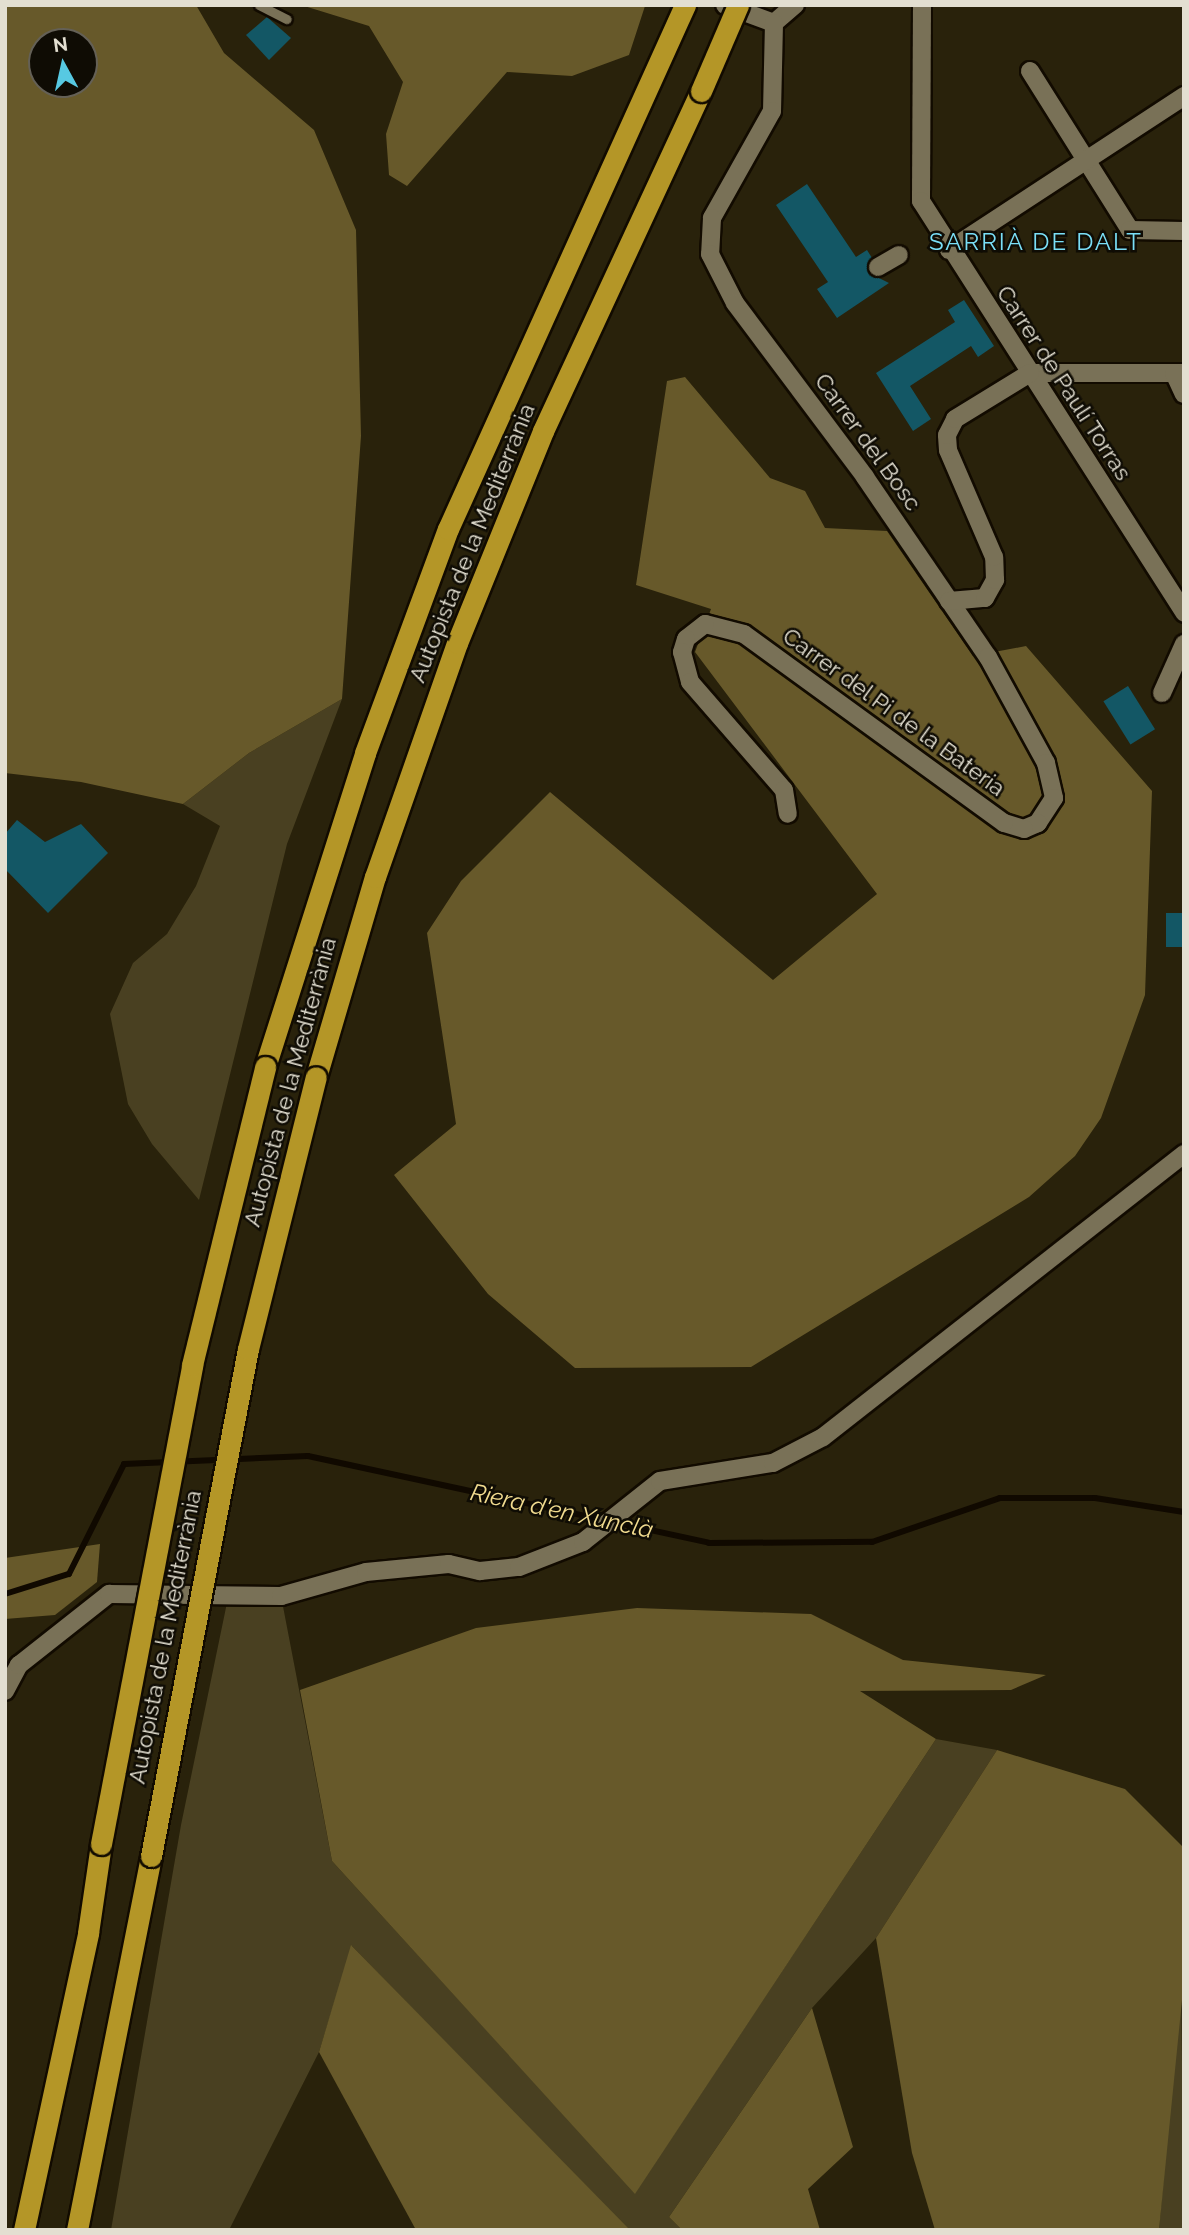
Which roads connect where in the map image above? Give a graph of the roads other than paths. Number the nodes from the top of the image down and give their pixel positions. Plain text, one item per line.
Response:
1 (259, 5) edge
2 (685, 5) edge
3 (725, 5) edge
4 (738, 5) edge
5 (795, 5) edge
6 (922, 5) edge
7 (287, 19) dead end
8 (774, 23) junction
9 (1030, 71) dead end
10 (1184, 96) edge
11 (1089, 160) junction
12 (1184, 231) edge
13 (949, 250) junction
14 (899, 255) dead end
15 (878, 267) dead end
16 (1030, 373) junction
17 (1179, 373) edge
18 (1184, 394) edge
19 (949, 601) junction
20 (1184, 613) edge
21 (1184, 644) edge
22 (1162, 693) dead end
23 (788, 814) dead end
24 (1184, 1154) edge
25 (5, 1691) edge
26 (24, 2230) edge
27 (77, 2230) edge

1 - 7 lane
2 - 26 highway, Autopista de la Mediterrània, bridge
3 - 8 street
4 - 27 highway, Autopista de la Mediterrània, bridge
5 - 8 street
6 - 13 street, Carrer de Paulí Torras
8 - 19 street, Carrer del Bosc
9 - 11 street
10 - 11 street
11 - 12 street
11 - 13 street
13 - 16 street, Carrer de Paulí Torras
14 - 15 street
16 - 17 street
16 - 19 street
16 - 20 street, Carrer de Paulí Torras
17 - 18 street
19 - 23 street, Carrer del Pi de la Bateria
21 - 22 street
24 - 25 street

